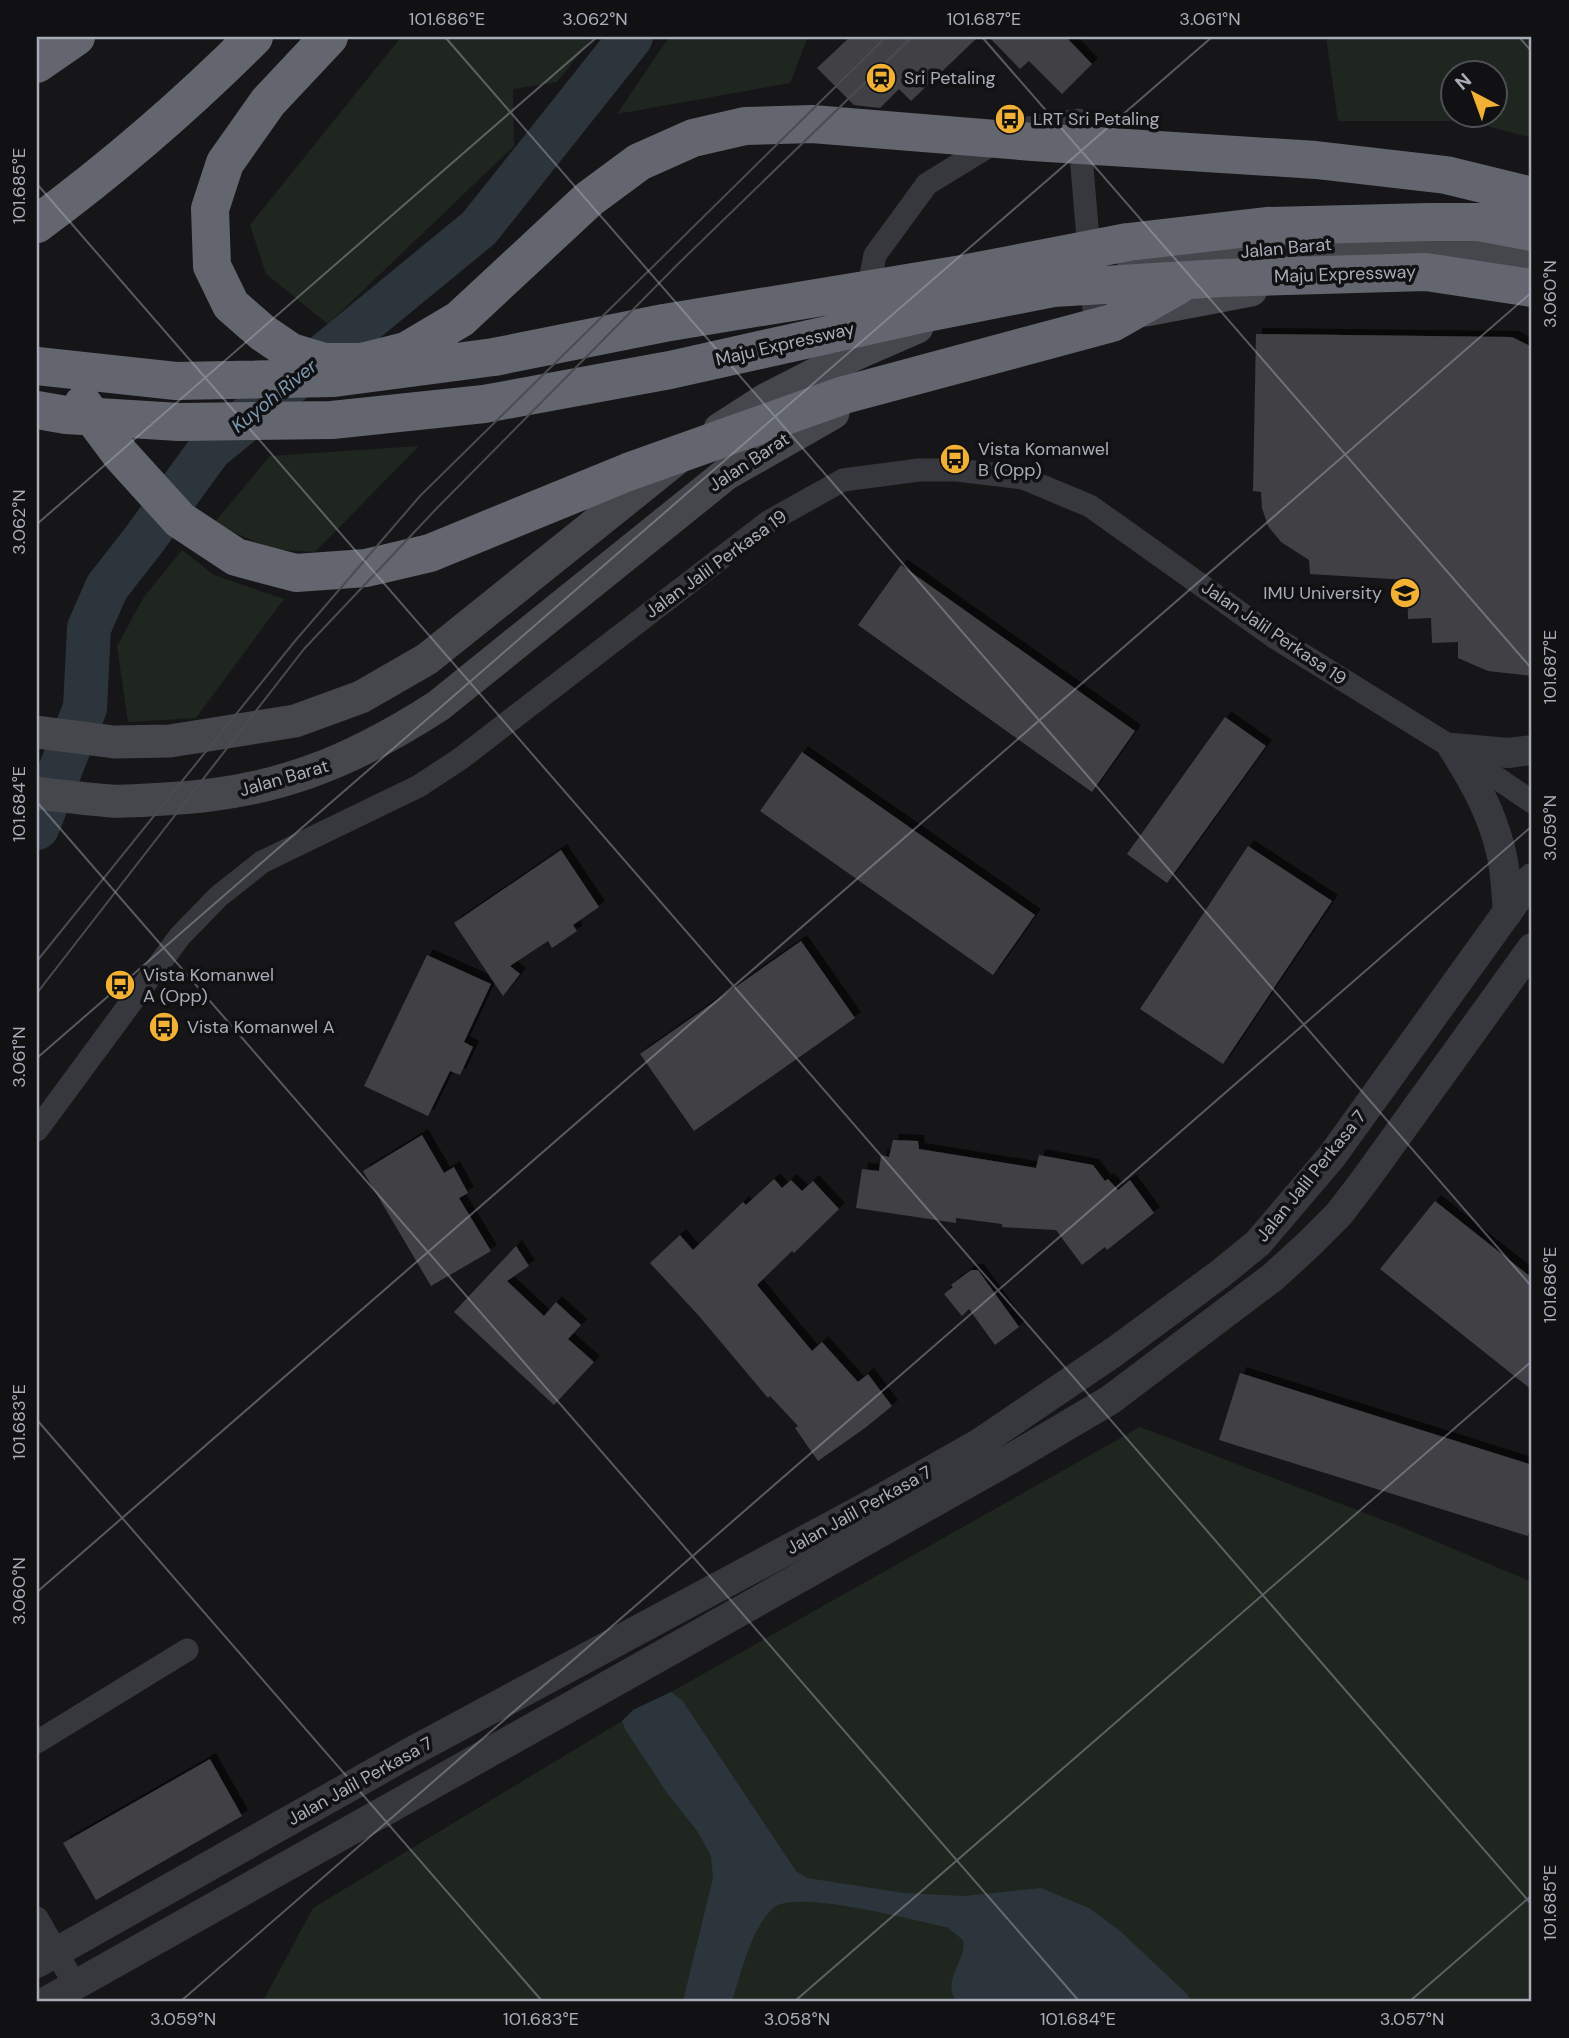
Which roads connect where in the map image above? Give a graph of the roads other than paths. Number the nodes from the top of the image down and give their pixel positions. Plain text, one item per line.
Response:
1 (76, 37) edge
2 (254, 37) edge
3 (329, 37) edge
4 (37, 64) edge
5 (1532, 196) edge
6 (37, 225) edge
7 (1532, 232) edge
8 (1532, 256) edge
9 (1187, 281) junction
10 (1090, 282) junction
11 (1532, 288) edge
12 (1095, 321) junction
13 (37, 343) edge
14 (855, 354) junction
15 (37, 366) edge
16 (869, 394) junction
17 (37, 411) edge
18 (37, 732) edge
19 (1453, 748) junction
20 (1532, 750) edge
21 (37, 793) edge
22 (1532, 802) edge
23 (1532, 878) edge
24 (1508, 912) junction
25 (1532, 948) edge
26 (37, 1130) edge
27 (187, 1650) dead end
28 (37, 1742) edge
29 (37, 1918) edge
30 (47, 1957) edge
31 (75, 1985) junction
32 (47, 2001) edge

1 - 4 highway
2 - 6 highway
3 - 5 highway
7 - 15 highway, Maju Expressway
8 - 10 main road, Jalan Barat
9 - 11 highway, Maju Expressway
9 - 13 highway
9 - 17 highway, Maju Expressway
10 - 12 street
10 - 14 main road, Jalan Barat
10 - 14 street
11 - 12 main road, Jalan Barat
12 - 16 main road, Jalan Barat
14 - 16 street
14 - 18 main road, Jalan Barat
16 - 21 main road, Jalan Barat
19 - 20 street
19 - 22 street, Jalan Jalil Perkasa 19
19 - 24 street
19 - 26 street, Jalan Jalil Perkasa 19
23 - 24 street, Jalan Jalil Perkasa 7
24 - 30 street, Jalan Jalil Perkasa 7
25 - 31 street, Jalan Jalil Perkasa 7
27 - 28 street
29 - 30 street
30 - 31 street
31 - 32 street, Jalan Jalil Perkasa 7

